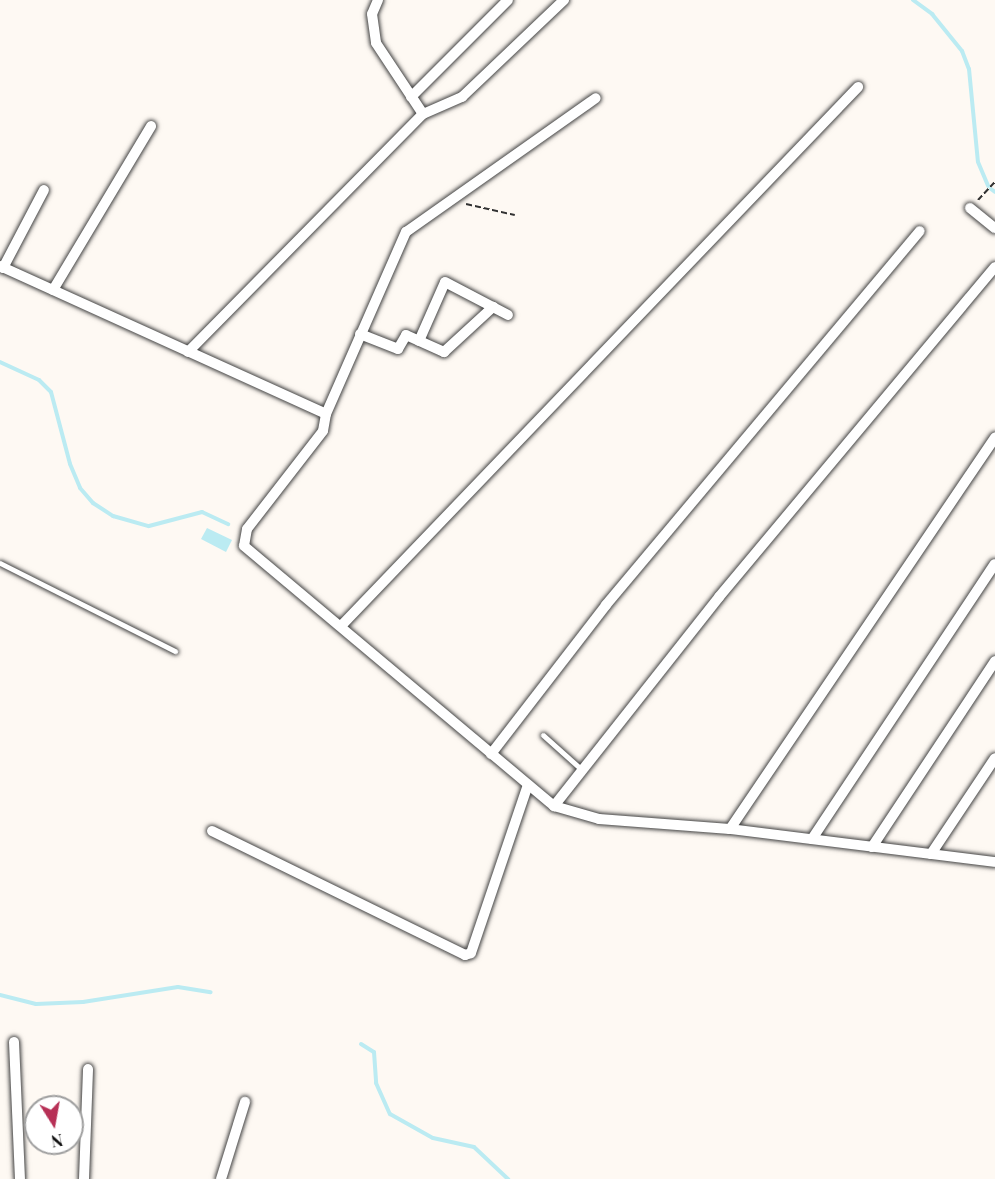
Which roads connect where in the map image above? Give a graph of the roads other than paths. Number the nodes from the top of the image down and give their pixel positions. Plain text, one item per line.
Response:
1 (378, 0) edge
2 (508, 0) edge
3 (564, 0) edge
4 (858, 87) dead end
5 (411, 97) junction
6 (596, 98) dead end
7 (423, 114) junction
8 (151, 126) dead end
9 (44, 190) dead end
10 (970, 208) road end
11 (995, 228) edge
12 (920, 231) dead end
13 (2, 267) edge
14 (995, 267) edge
15 (53, 290) junction
16 (492, 307) junction
17 (508, 315) dead end
18 (360, 334) junction
19 (419, 341) junction
20 (188, 352) junction
21 (326, 414) junction
22 (995, 436) edge
23 (0, 563) edge
24 (995, 564) edge
25 (341, 626) junction
26 (176, 651) dead end
27 (995, 661) edge
28 (543, 735) dead end
29 (491, 754) junction
30 (995, 758) edge
31 (582, 770) junction
32 (528, 785) junction
33 (554, 806) junction
34 (730, 829) junction
35 (212, 831) dead end
36 (812, 839) junction
37 (872, 847) junction
38 (931, 855) junction
39 (995, 862) edge
40 (14, 1042) dead end
41 (88, 1069) dead end
42 (245, 1102) dead end
43 (21, 1179) edge
44 (84, 1179) edge
45 (221, 1179) edge

1 - 5 street
2 - 5 street
3 - 7 street
4 - 25 street
5 - 7 street
6 - 18 street
7 - 20 street
8 - 15 street
9 - 13 street
10 - 11 street
12 - 29 street
13 - 15 street
14 - 31 street
15 - 20 street
16 - 17 street
16 - 19 street
16 - 19 street
18 - 19 street
18 - 21 street
20 - 21 street
21 - 25 street
22 - 34 street
23 - 26 lane
24 - 36 street
25 - 29 street
27 - 37 street
28 - 31 lane
29 - 32 street
30 - 38 street
31 - 33 street
32 - 33 street
32 - 35 street
33 - 34 street
34 - 36 street
36 - 37 street
37 - 38 street
38 - 39 street
40 - 43 street
41 - 44 street
42 - 45 street

